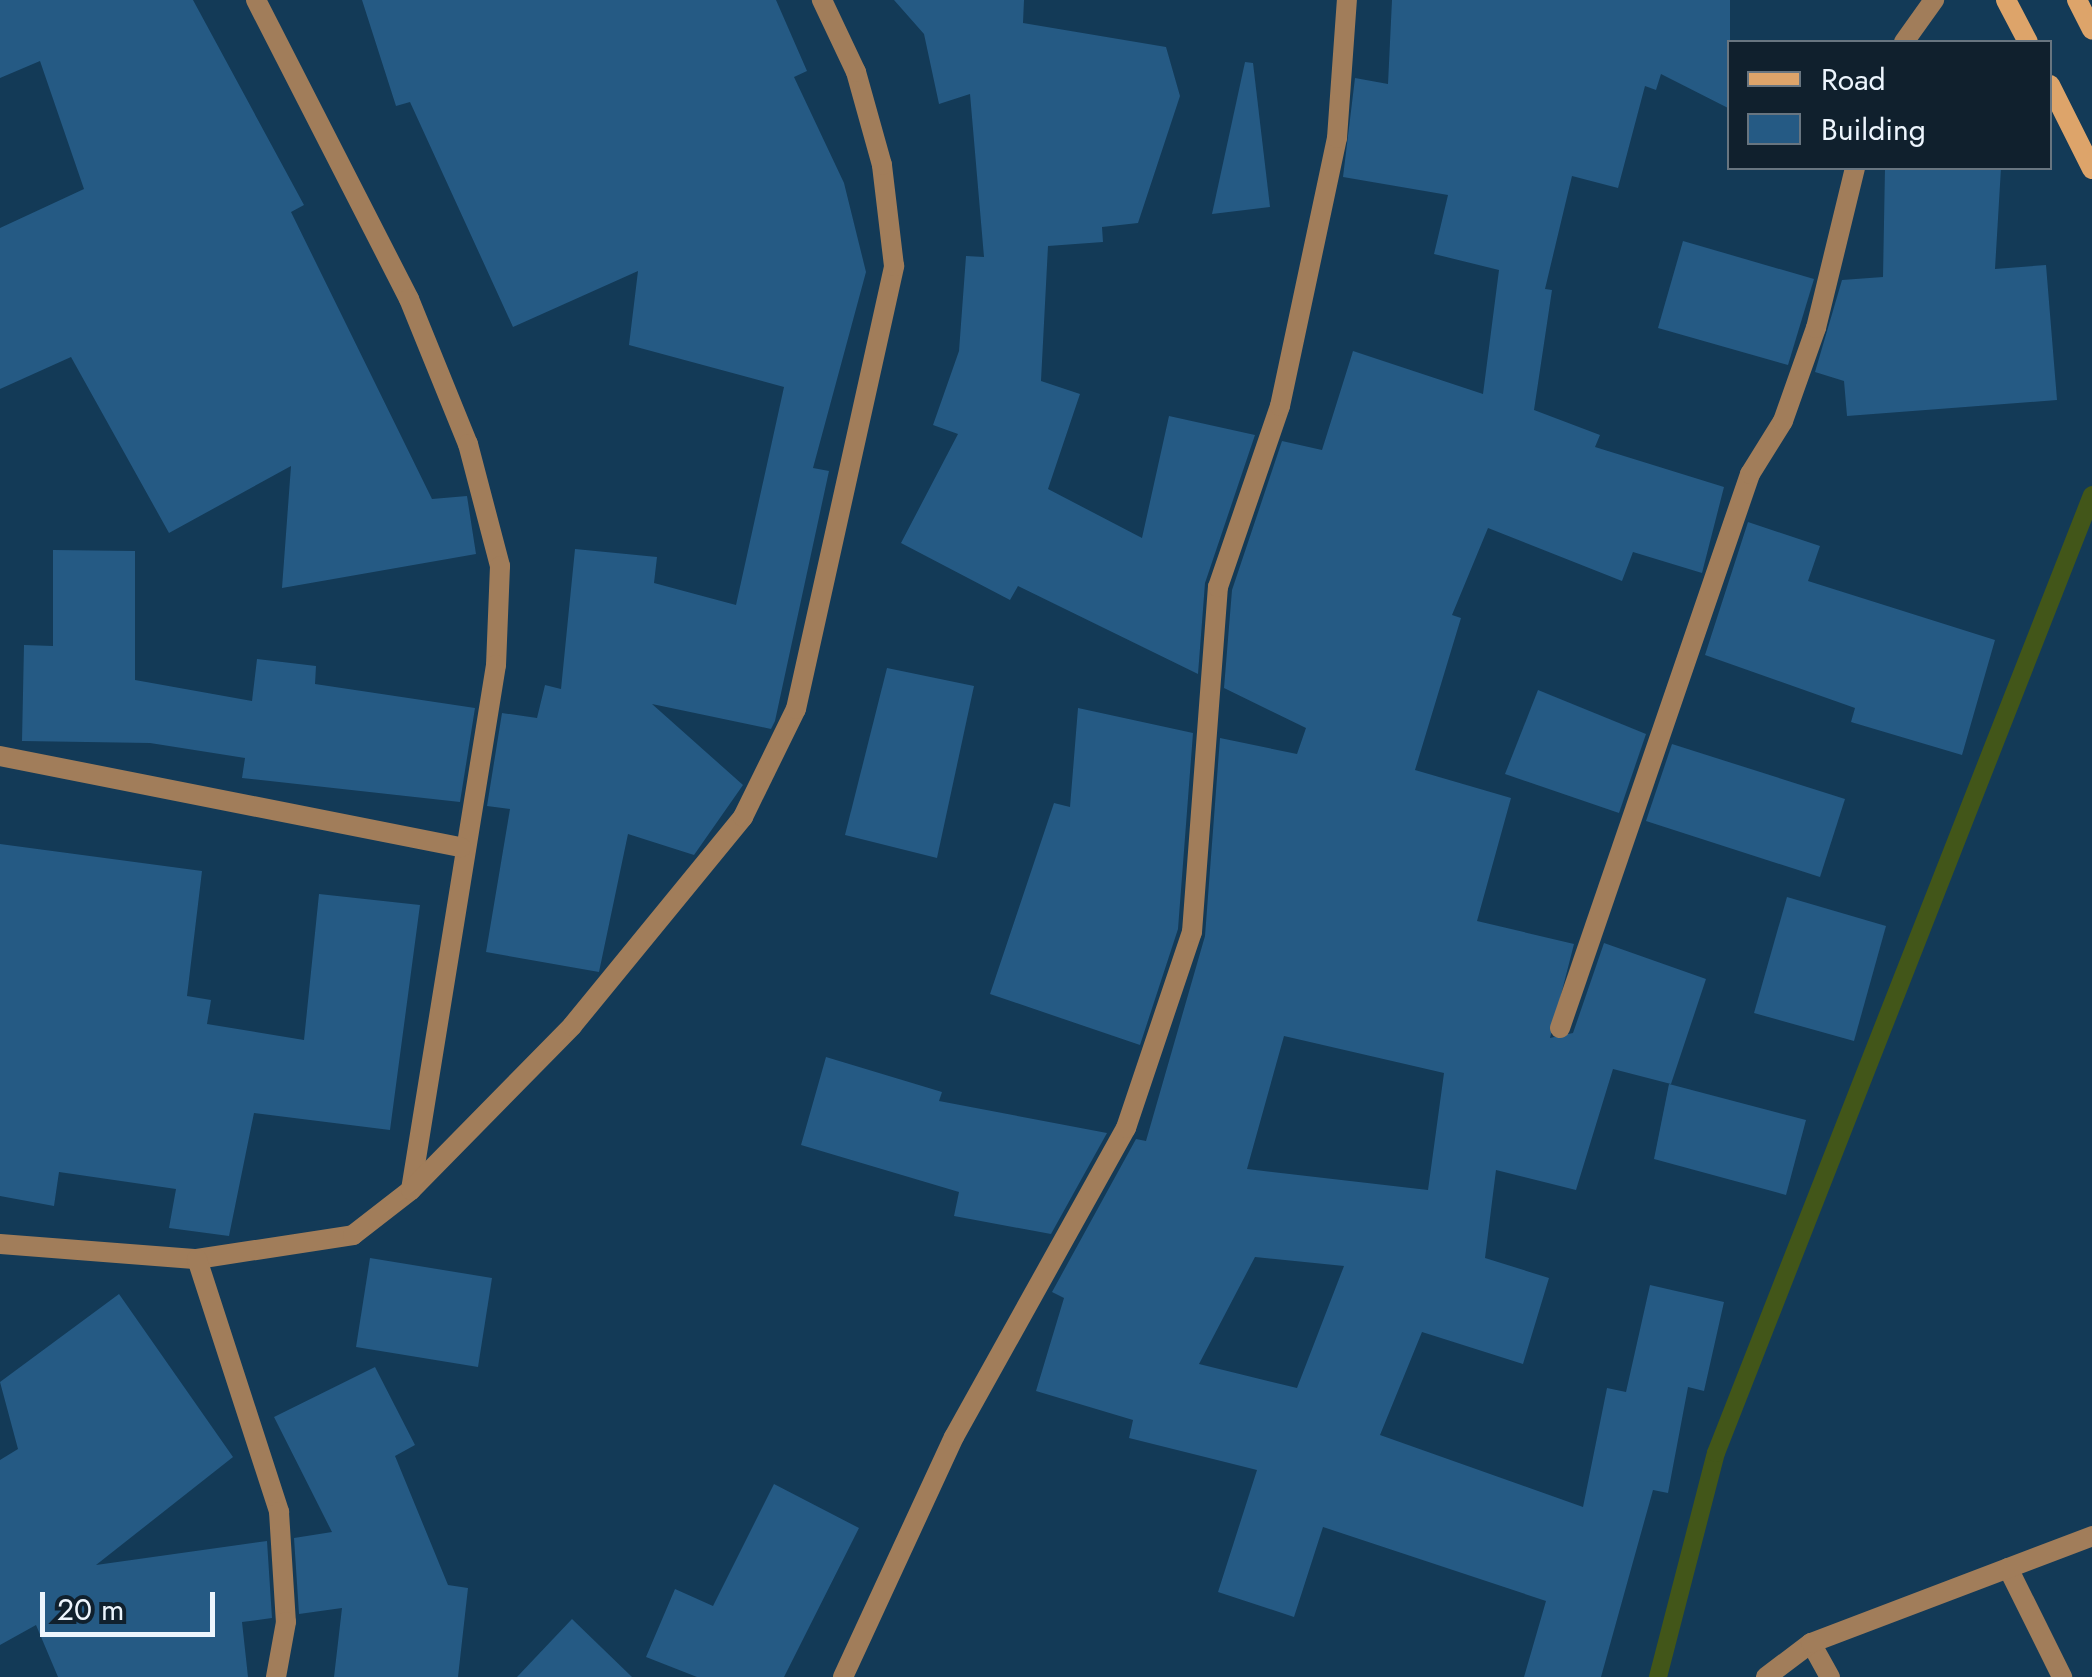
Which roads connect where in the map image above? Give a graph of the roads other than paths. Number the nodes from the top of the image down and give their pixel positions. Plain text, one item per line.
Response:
1 (256, 0) edge
2 (822, 0) edge
3 (1347, 0) edge
4 (1934, 0) edge
5 (2006, 0) edge
6 (2077, 0) edge
7 (2092, 30) edge
8 (1905, 40) edge
9 (2027, 40) edge
10 (2052, 89) edge
11 (2092, 168) edge
12 (1855, 170) edge
13 (0, 756) edge
14 (461, 847) junction
15 (1560, 1028) dead end
16 (410, 1190) junction
17 (0, 1244) edge
18 (198, 1259) junction
19 (2092, 1536) edge
20 (2008, 1568) junction
21 (1811, 1643) junction
22 (276, 1677) edge
23 (843, 1677) edge
24 (1766, 1677) edge
25 (1830, 1677) edge
26 (2062, 1677) edge

1 - 14 street
2 - 16 street
3 - 23 street
4 - 8 street
5 - 9 street
6 - 7 street
10 - 11 street
12 - 15 street
13 - 14 street
14 - 16 street
16 - 18 street
17 - 18 street
18 - 22 street
19 - 20 street
20 - 21 street
20 - 26 street
21 - 24 street
21 - 25 street

